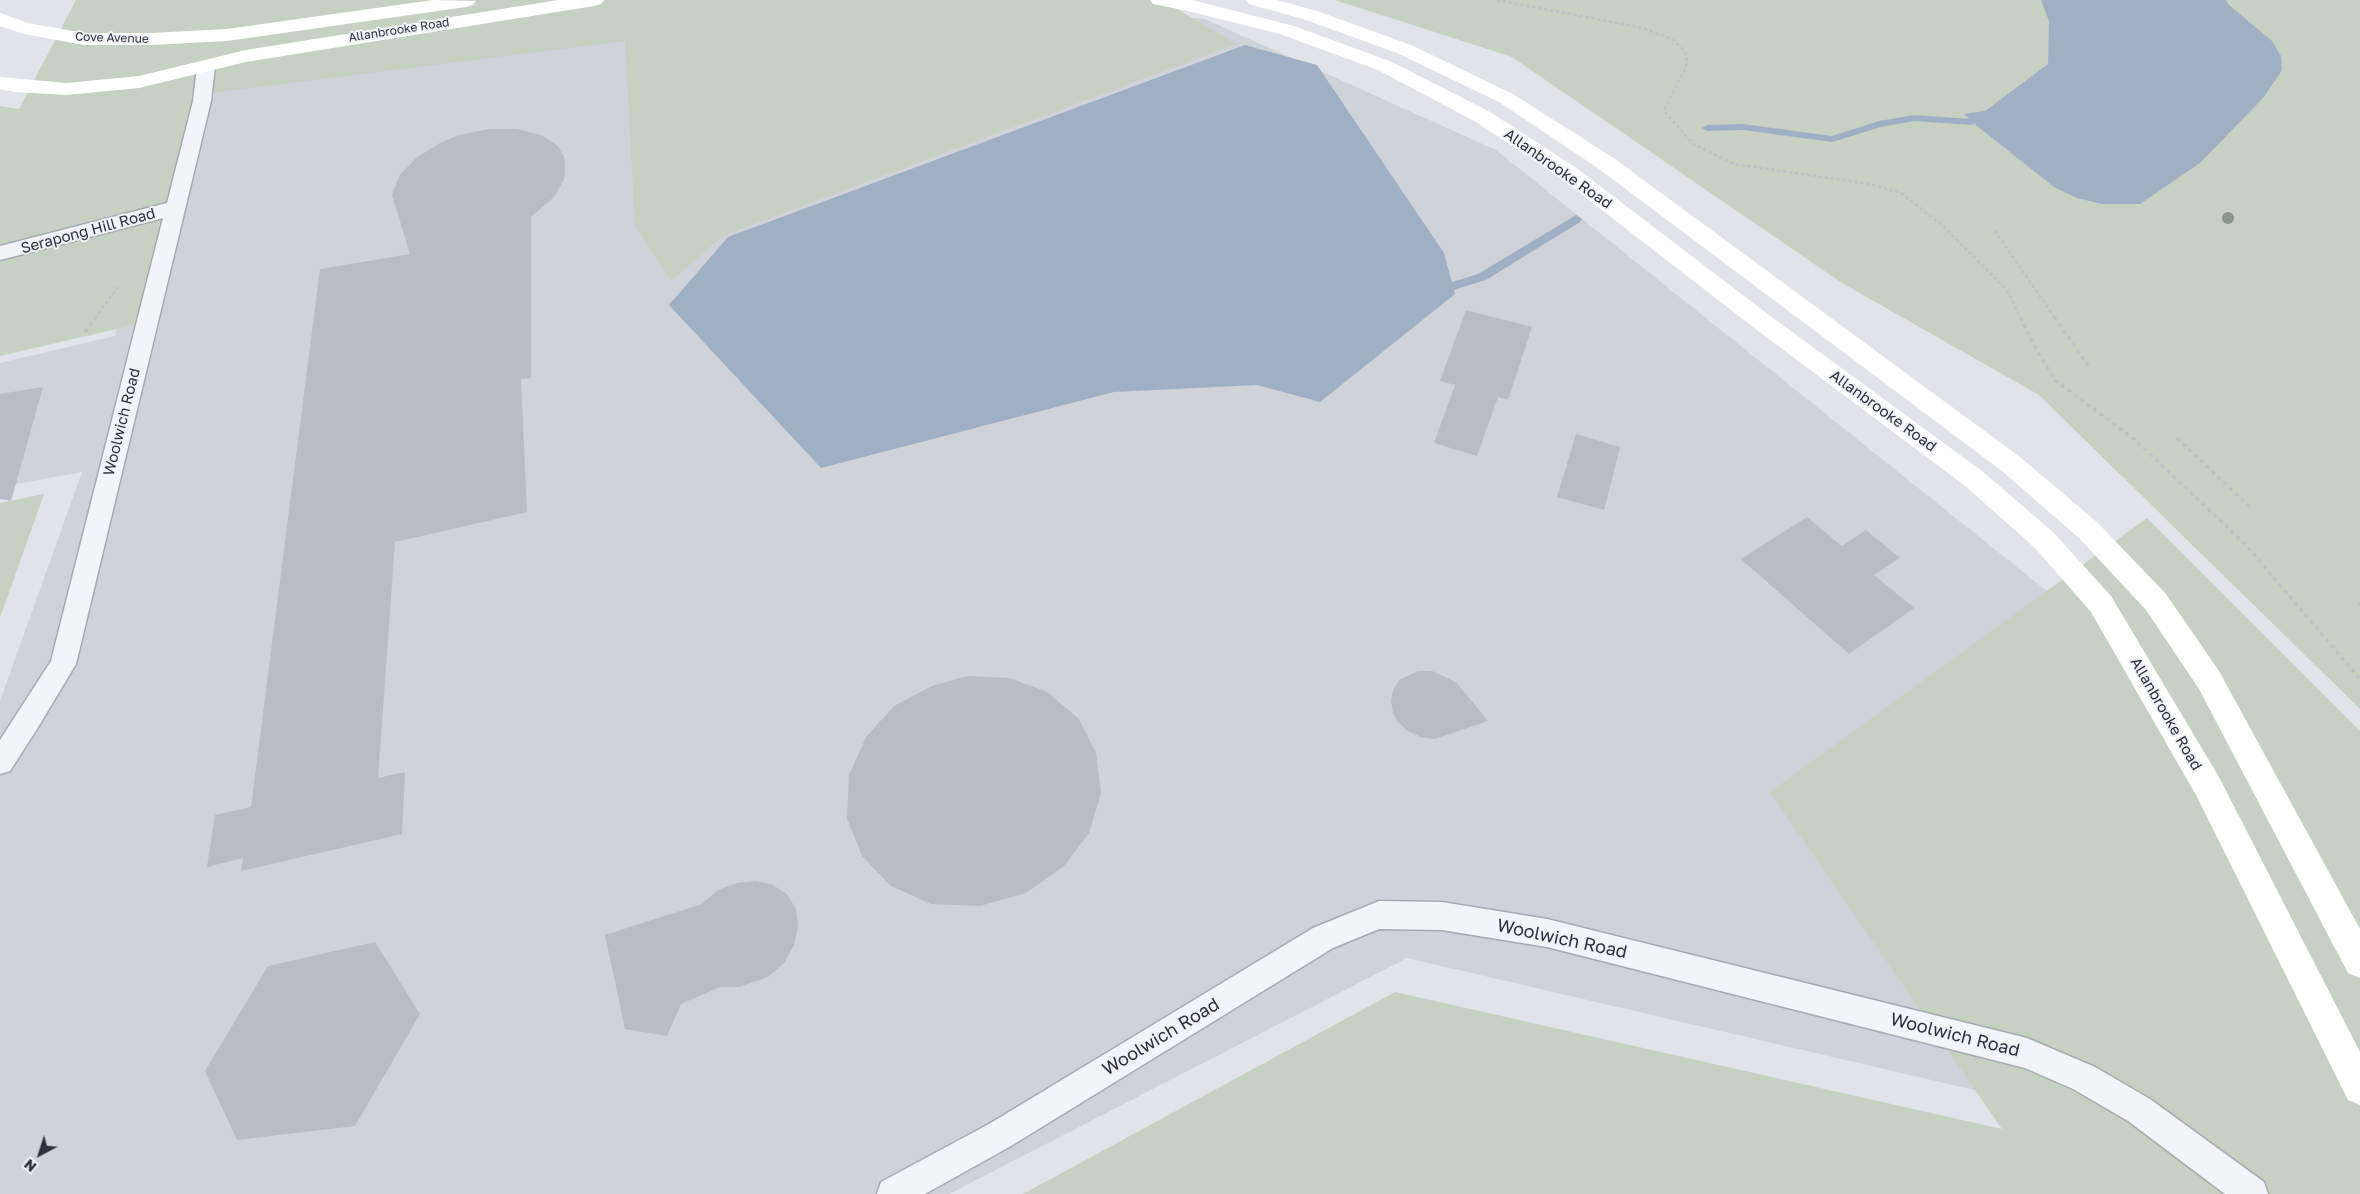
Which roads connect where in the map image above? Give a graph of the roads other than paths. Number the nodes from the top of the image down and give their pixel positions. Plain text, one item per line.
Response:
1 (470, 0) edge
2 (594, 0) edge
3 (1160, 0) edge
4 (1256, 0) edge
5 (0, 19) edge
6 (24, 28) junction
7 (226, 35) joint
8 (0, 39) edge
9 (206, 67) junction
10 (0, 83) edge
11 (175, 208) junction
12 (0, 254) edge
13 (0, 762) edge
14 (2360, 962) edge
15 (2360, 1088) edge
16 (893, 1194) edge
17 (2252, 1194) edge

1 - 7 street, Allanbrooke Road
2 - 9 street, Allanbrooke Road
3 - 15 street, Allanbrooke Road
4 - 14 street, Allanbrooke Road
5 - 6 street, Cove Avenue
6 - 7 street, Cove Avenue
6 - 8 street
9 - 10 street
9 - 11 lane, Woolwich Road
11 - 12 lane, Serapong Hill Road
11 - 13 lane, Woolwich Road
16 - 17 lane, Woolwich Road

